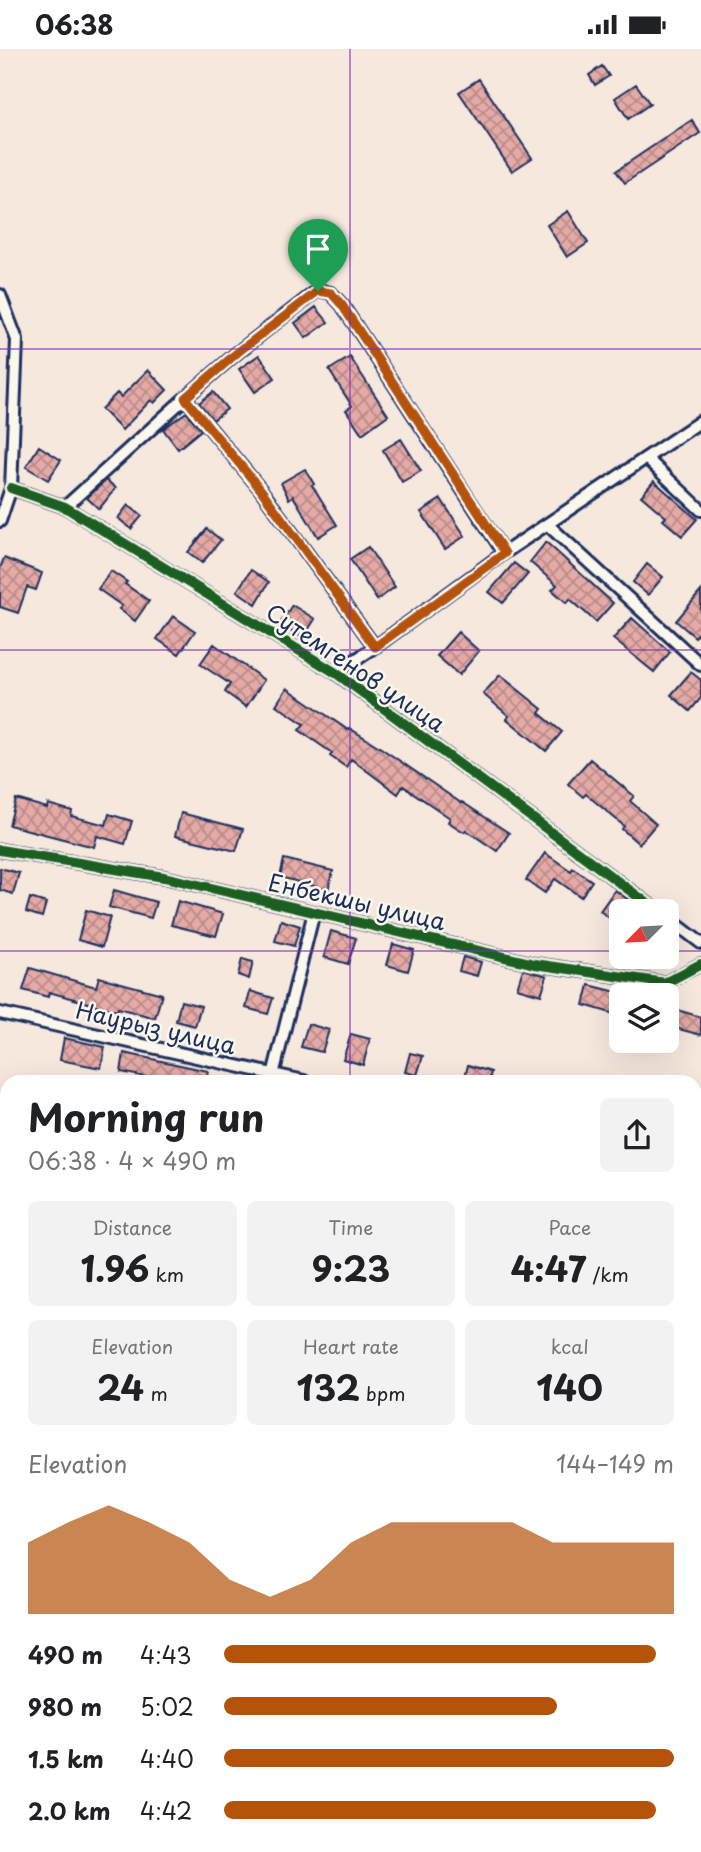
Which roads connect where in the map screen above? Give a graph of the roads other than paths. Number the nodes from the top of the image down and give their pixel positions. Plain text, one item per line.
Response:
1 (0, 295) edge
2 (185, 398) junction
3 (701, 421) edge
4 (646, 457) junction
5 (11, 488) junction
6 (65, 507) junction
7 (701, 510) edge
8 (0, 521) edge
9 (547, 524) junction
10 (505, 553) junction
11 (375, 647) junction
12 (701, 665) edge
13 (336, 673) junction
14 (0, 850) edge
15 (641, 899) edge
16 (314, 912) junction
17 (679, 927) edge
18 (701, 943) edge
19 (701, 964) edge
20 (0, 1013) edge
21 (273, 1075) joint

1 - 5 street
2 - 6 street
2 - 10 street
2 - 11 street
3 - 4 street
4 - 7 street
4 - 9 street
5 - 6 street, Сутемгенов улица
5 - 8 street
6 - 13 street, Сутемгенов улица
9 - 10 street
9 - 12 street
10 - 11 street
11 - 13 street
13 - 15 street, Сутемгенов улица
14 - 16 street, Енбекшы улица
16 - 19 street, Енбекшы улица
16 - 21 street
17 - 18 street
20 - 21 street, Наурыз улица

